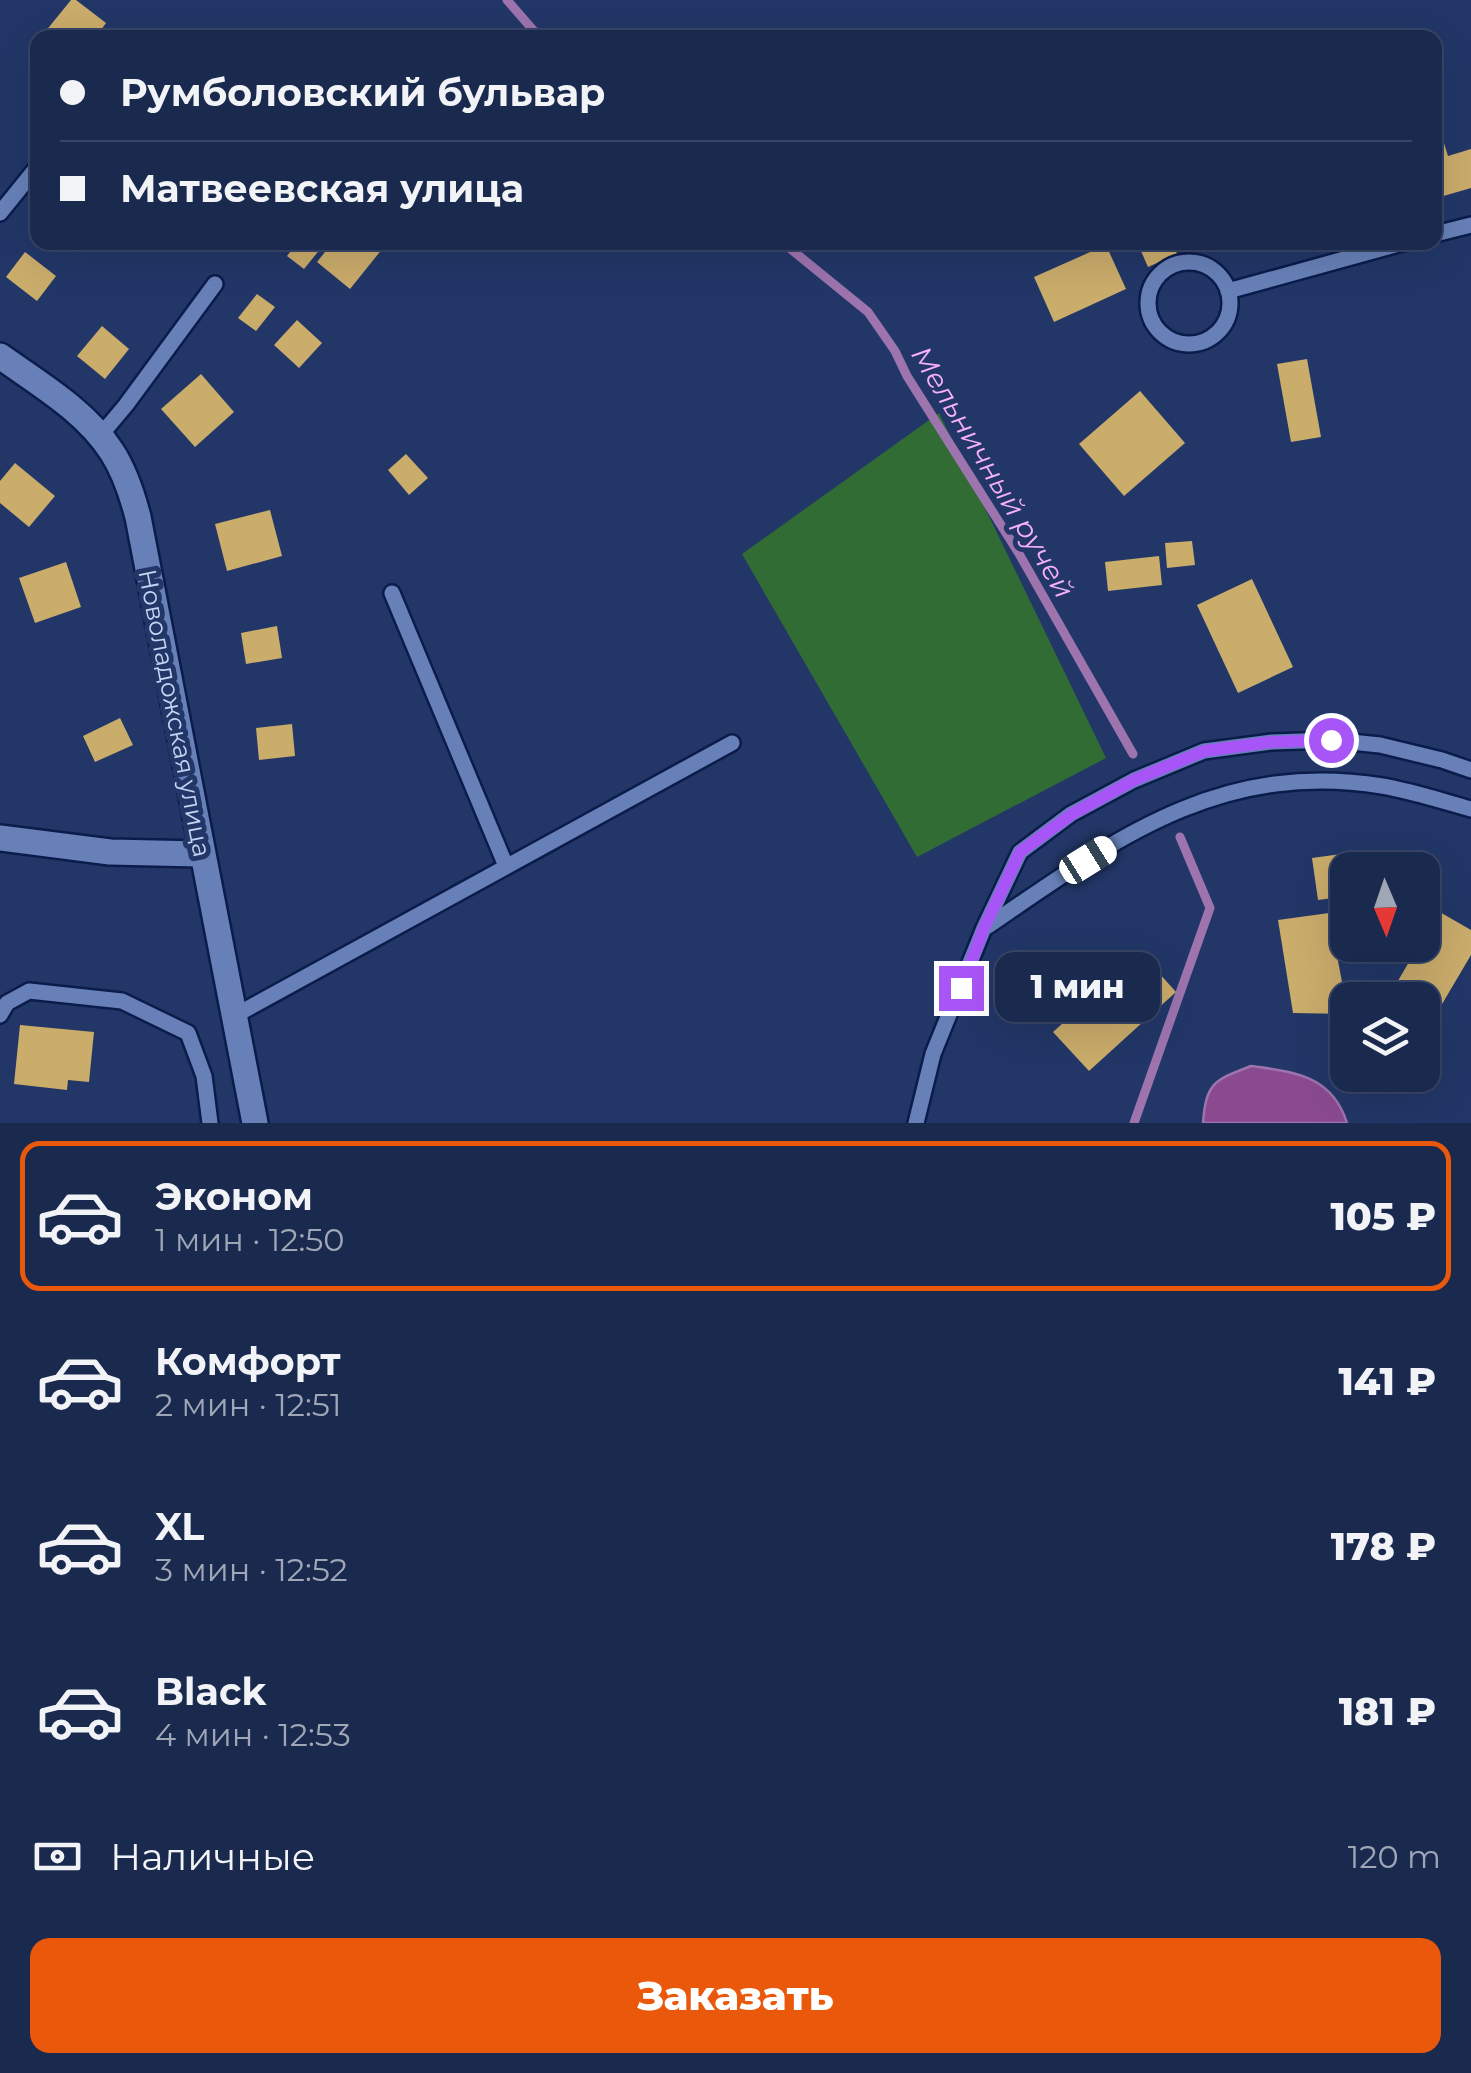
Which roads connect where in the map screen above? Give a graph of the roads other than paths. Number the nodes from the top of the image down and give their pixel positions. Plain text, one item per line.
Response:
1 (30, 176) edge
2 (0, 213) edge
3 (1471, 224) edge
4 (1442, 232) edge
5 (1378, 250) edge
6 (215, 284) dead end
7 (1228, 292) junction
8 (0, 356) edge
9 (100, 436) junction
10 (392, 592) dead end
11 (732, 743) dead end
12 (1471, 770) edge
13 (1471, 809) edge
14 (0, 838) edge
15 (202, 854) junction
16 (506, 866) junction
17 (984, 928) junction
18 (0, 1014) edge
19 (234, 1016) junction
20 (210, 1123) edge
21 (255, 1123) edge
22 (916, 1123) edge

1 - 2 lane
3 - 4 lane
5 - 7 lane
6 - 9 lane
7 - 7 lane
8 - 9 street, Новоладожская улица
9 - 15 street, Новоладожская улица
10 - 16 lane
11 - 16 lane
12 - 17 lane
13 - 17 lane
14 - 15 street
15 - 19 street, Новоладожская улица
16 - 19 lane
17 - 22 lane
18 - 20 lane
19 - 21 street, Новоладожская улица

